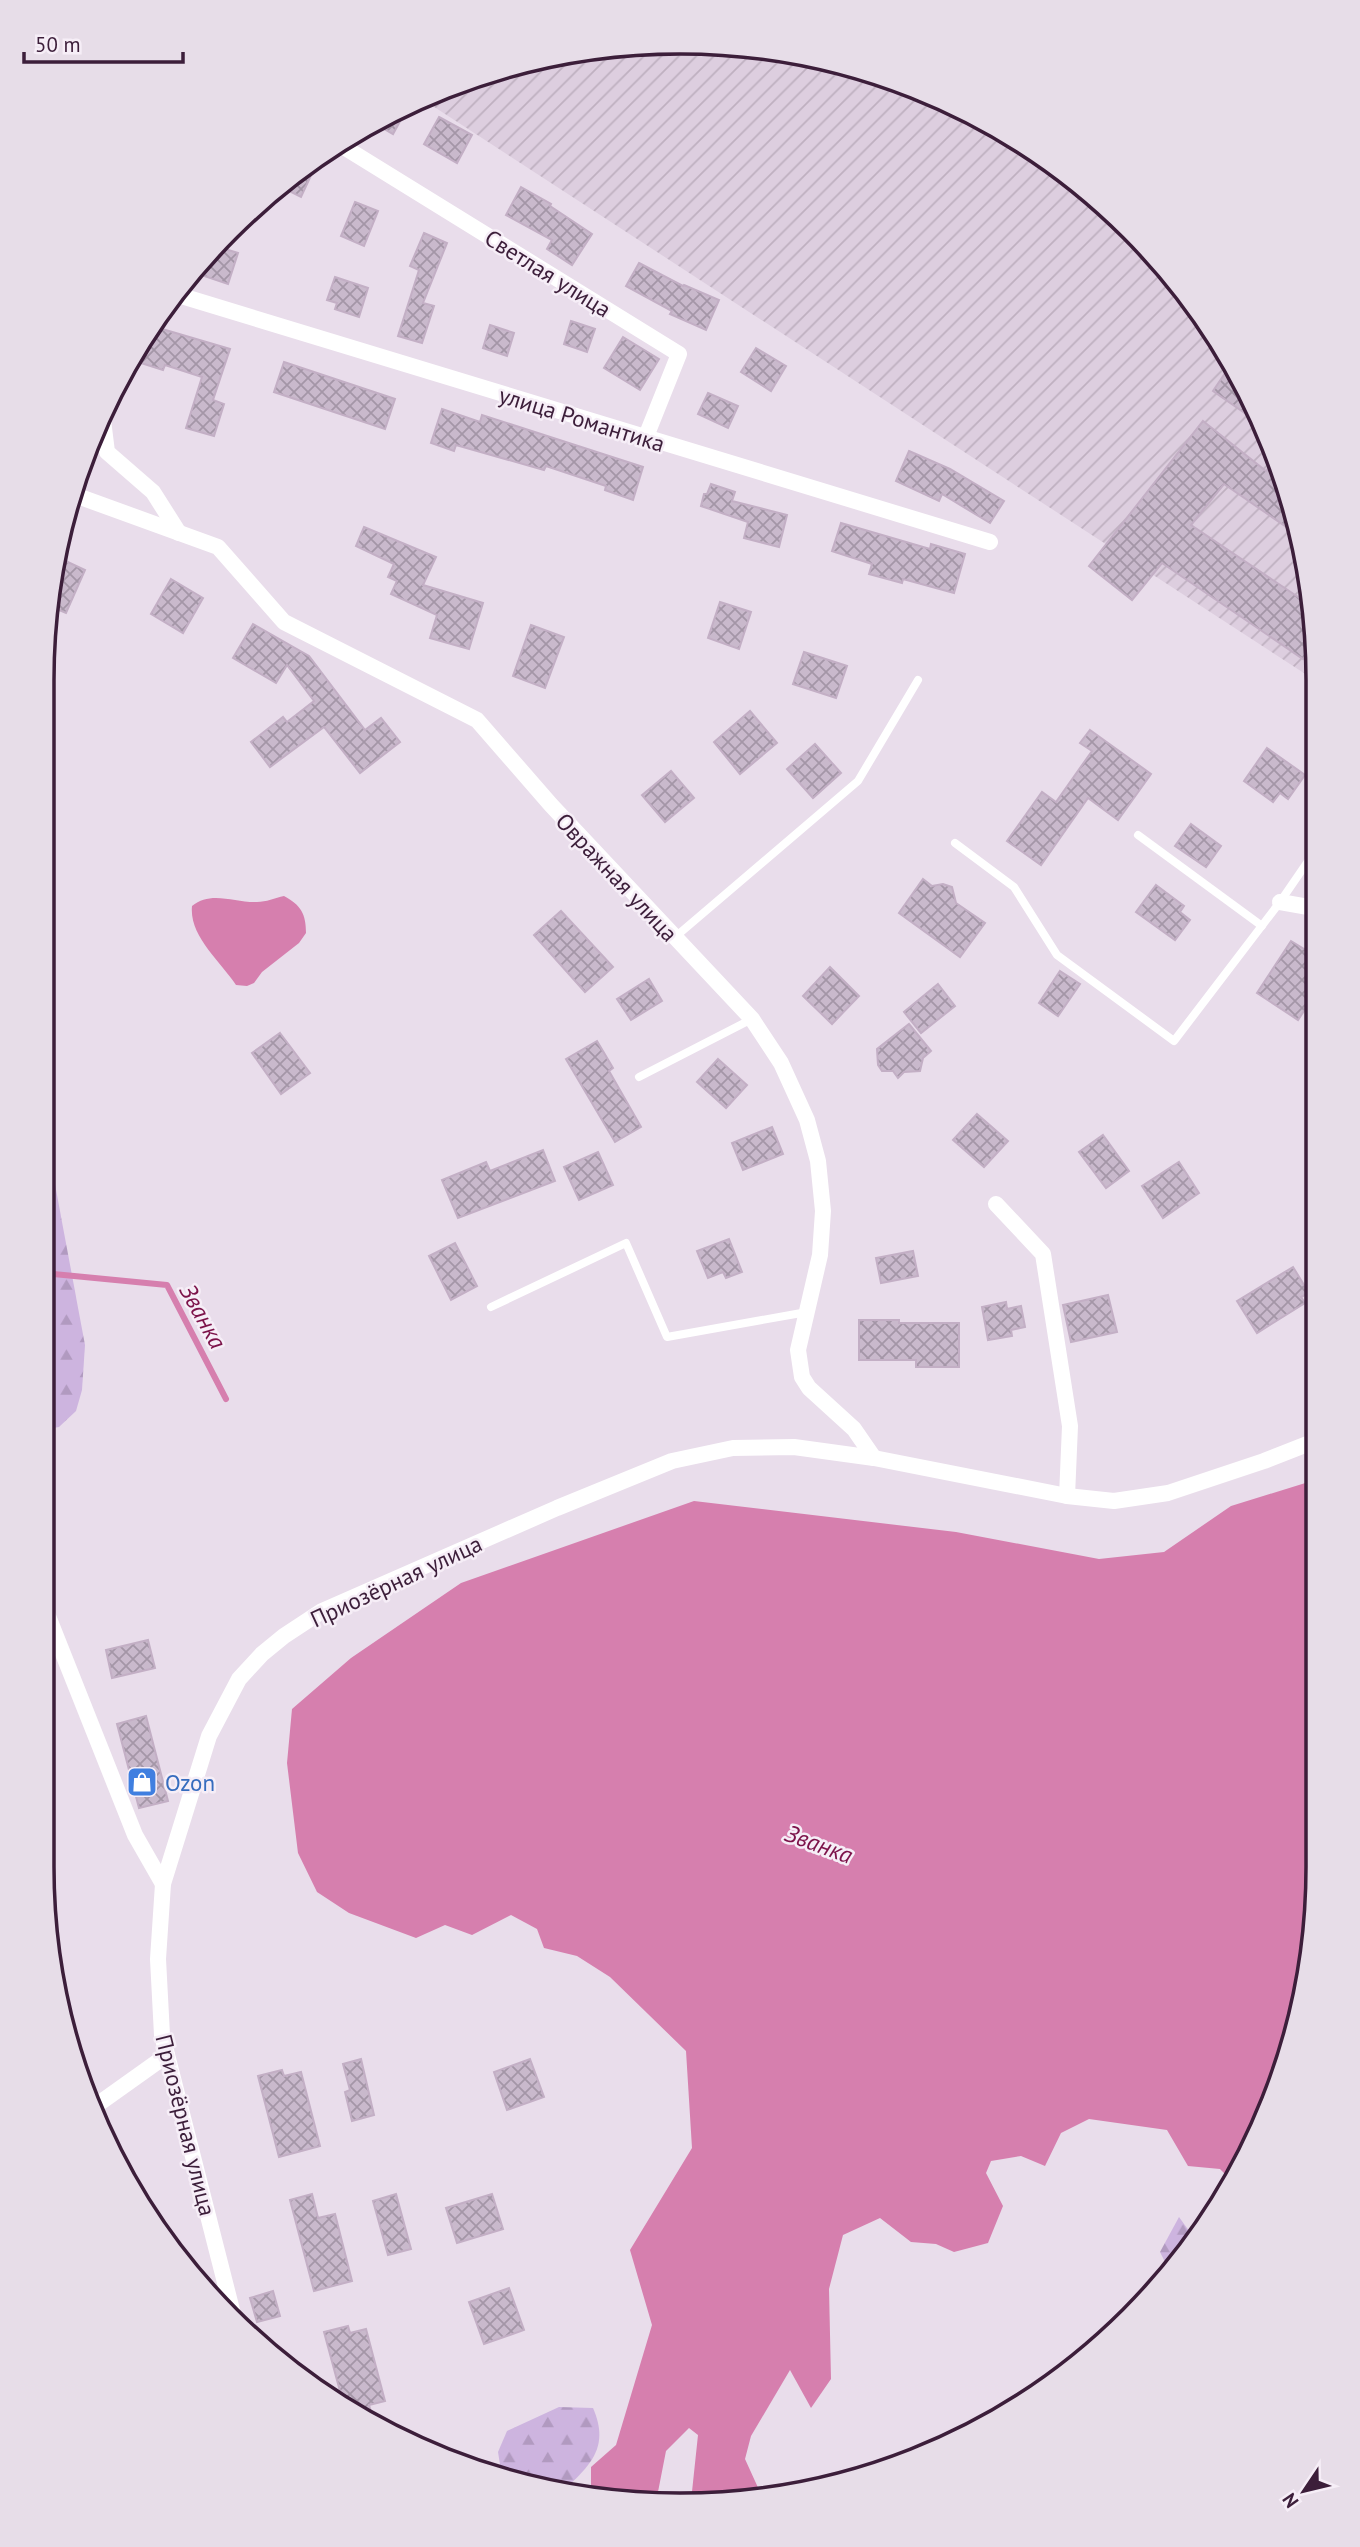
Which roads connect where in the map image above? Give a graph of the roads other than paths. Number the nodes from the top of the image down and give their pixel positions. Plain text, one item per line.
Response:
1 (348, 150) edge
2 (185, 297) edge
3 (105, 435) edge
4 (645, 439) junction
5 (82, 498) edge
6 (179, 533) junction
7 (990, 542) dead end
8 (918, 680) dead end
9 (1138, 835) dead end
10 (955, 843) dead end
11 (1306, 864) edge
12 (1280, 902) junction
13 (1306, 907) edge
14 (1262, 926) junction
15 (674, 937) junction
16 (752, 1018) junction
17 (639, 1077) dead end
18 (996, 1204) dead end
19 (491, 1307) dead end
20 (807, 1312) junction
21 (1306, 1445) edge
22 (874, 1458) junction
23 (1067, 1496) junction
24 (54, 1631) edge
25 (163, 1884) junction
26 (167, 2055) junction
27 (101, 2102) edge
28 (230, 2300) edge

1 - 4 street, Светлая улица
2 - 4 street, улица Романтика
3 - 6 street
4 - 7 street, улица Романтика
5 - 6 street, Овражная улица
6 - 15 street, Овражная улица
8 - 15 lane
9 - 14 lane
10 - 14 lane
11 - 12 lane
12 - 13 street
12 - 14 lane
15 - 16 street, Овражная улица
16 - 17 lane
16 - 20 street, Овражная улица
18 - 23 street
19 - 20 lane
20 - 22 street, Овражная улица
21 - 23 street, Приозёрная улица
22 - 23 street, Приозёрная улица
22 - 25 street, Приозёрная улица
24 - 25 street
25 - 26 street, Приозёрная улица
26 - 27 street
26 - 28 street, Приозёрная улица

